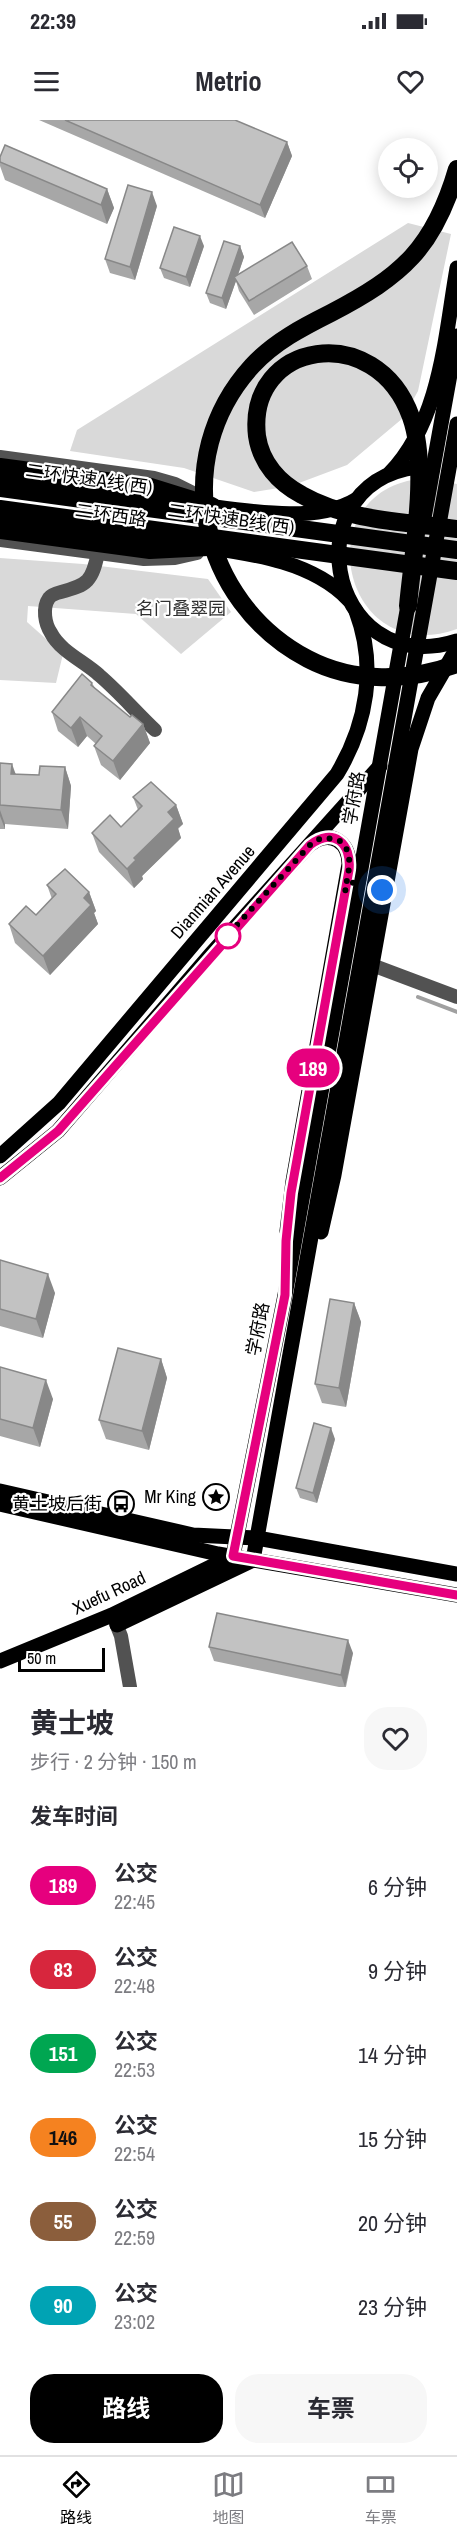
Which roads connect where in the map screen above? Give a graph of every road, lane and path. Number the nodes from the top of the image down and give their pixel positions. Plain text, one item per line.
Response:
1 (457, 169) edge
2 (457, 268) edge
3 (457, 336) edge
4 (434, 389) junction
5 (457, 411) edge
6 (457, 424) edge
7 (0, 457) edge
8 (0, 467) edge
9 (457, 471) edge
10 (389, 474) junction
11 (0, 478) edge
12 (0, 488) edge
13 (357, 499) junction
14 (212, 506) junction
15 (0, 509) edge
16 (0, 519) edge
17 (457, 529) edge
18 (0, 530) edge
19 (0, 540) edge
20 (208, 547) junction
21 (457, 550) edge
22 (98, 554) junction
23 (457, 571) edge
24 (352, 606) junction
25 (408, 606) junction
26 (457, 641) edge
27 (457, 648) edge
28 (457, 664) edge
29 (428, 698) junction
30 (155, 730) dead end
31 (310, 845) junction
32 (345, 891) junction
33 (384, 896) junction
34 (372, 964) junction
35 (457, 997) edge
36 (0, 1156) edge
37 (315, 1171) junction
38 (0, 1178) edge
39 (292, 1297) junction
40 (0, 1491) edge
41 (0, 1504) edge
42 (236, 1538) junction
43 (257, 1538) junction
44 (233, 1556) junction
45 (253, 1560) junction
46 (457, 1574) edge
47 (457, 1594) edge
48 (114, 1620) junction
49 (0, 1661) edge
50 (130, 1687) edge

1 - 28 highway
2 - 4 main road
3 - 25 main road, 学府路
4 - 5 main road
4 - 10 main road
6 - 37 main road, 学府路
7 - 14 street
8 - 14 highway
9 - 10 main road
10 - 13 main road
11 - 14 main road, 二环西路
12 - 21 highway, 二环快速A线(西)
13 - 14 main road, 二环西路
13 - 24 main road, Dianmian Avenue
14 - 20 main road
15 - 23 highway, 二环快速B线(西)
16 - 20 main road, 二环西路
17 - 25 highway
18 - 20 highway
19 - 22 street
20 - 22 street
20 - 24 main road, 二环西路
22 - 30 street
24 - 26 main road, 二环西路
24 - 36 main road, Dianmian Avenue
25 - 37 main road, 学府路
27 - 29 main road, 学府路
29 - 31 main road
29 - 33 main road, 学府路
31 - 32 main road
31 - 38 main road
32 - 33 main road
32 - 39 main road
33 - 34 main road, 学府路
34 - 35 street
34 - 39 main road, 学府路
37 - 39 main road, 学府路
39 - 42 main road, 学府路
39 - 43 main road, 学府路
40 - 42 main road
41 - 44 main road
42 - 43 main road
42 - 44 main road, 学府路
43 - 44 main road
43 - 45 main road, 学府路
43 - 46 main road
44 - 45 main road
44 - 48 main road, Xuefu Road
45 - 47 main road
45 - 48 main road
48 - 49 main road, Xuefu Road
48 - 50 street

